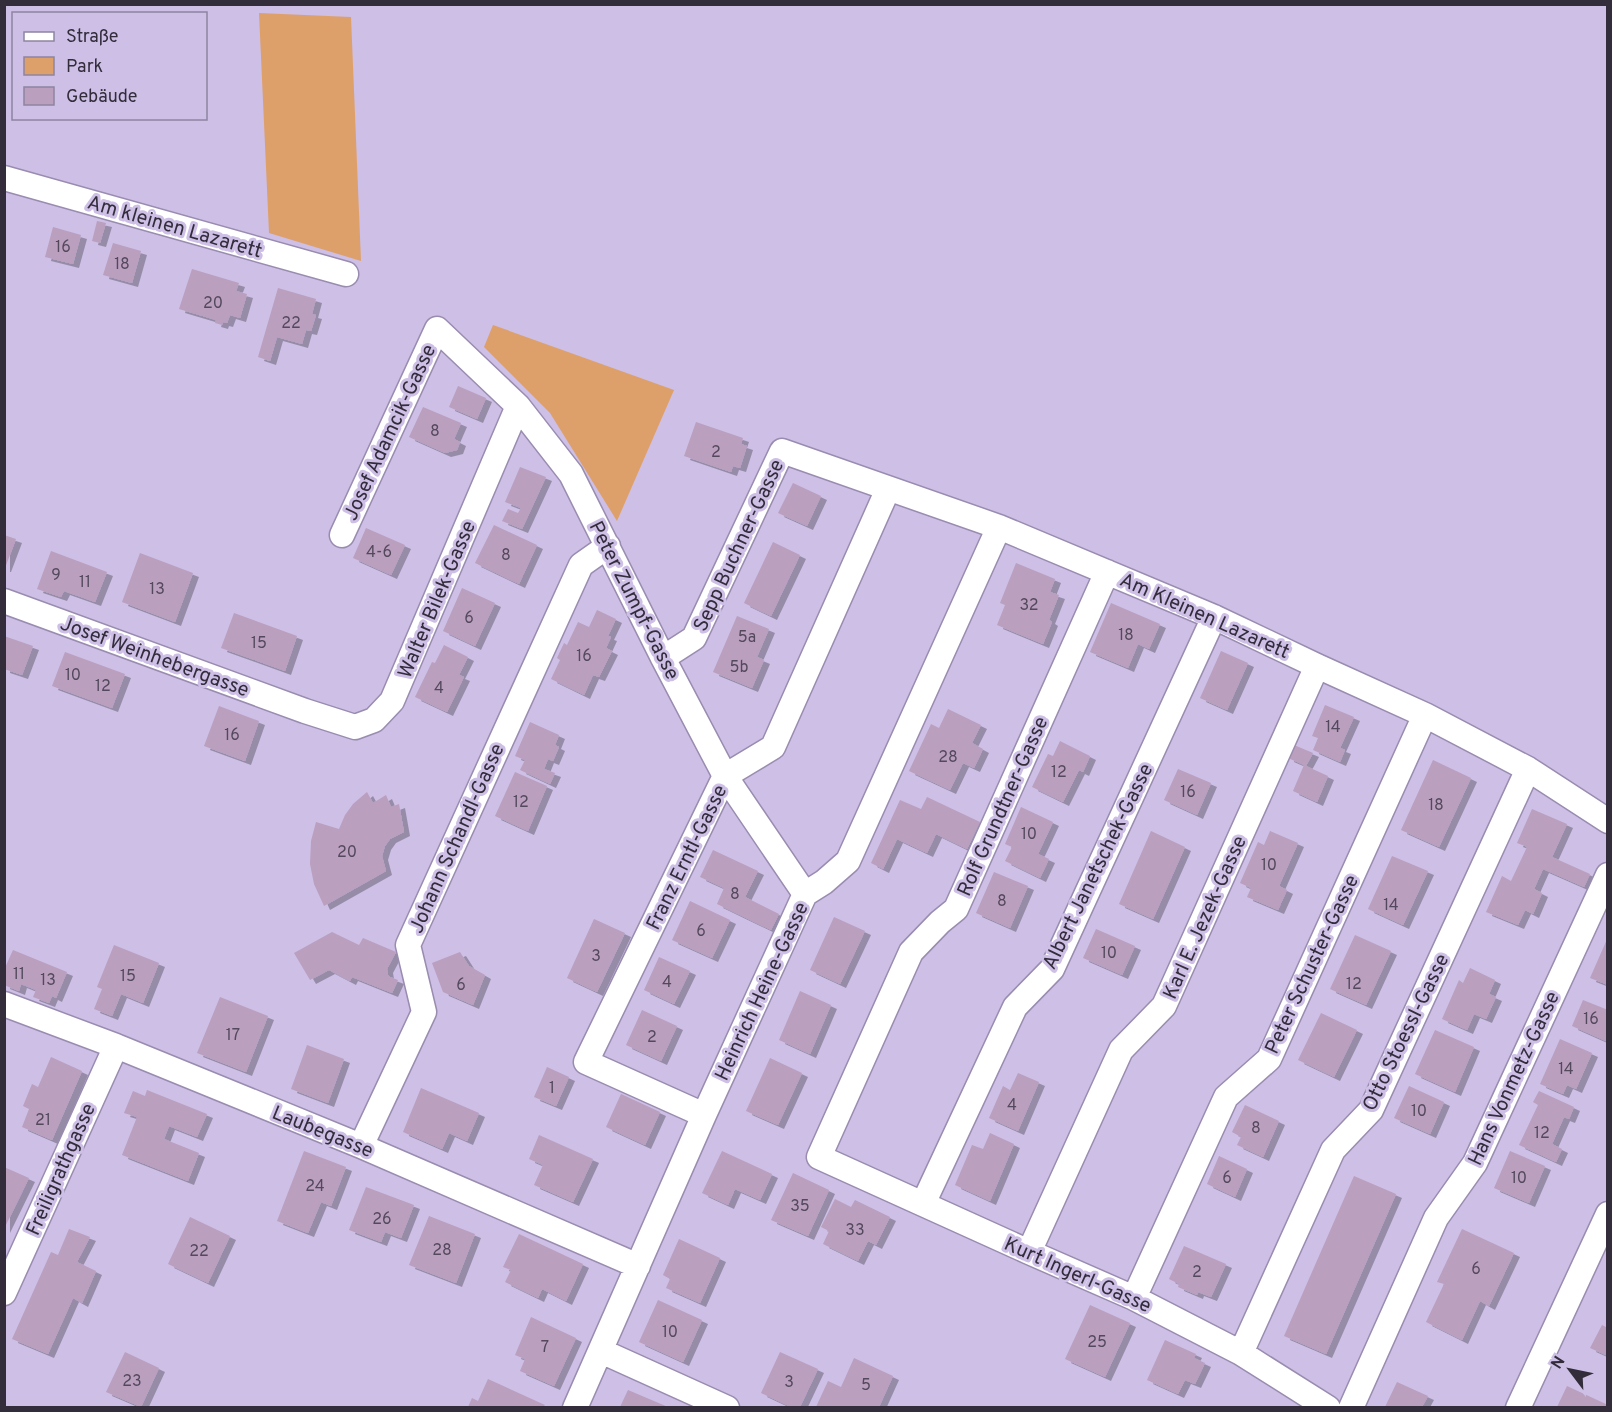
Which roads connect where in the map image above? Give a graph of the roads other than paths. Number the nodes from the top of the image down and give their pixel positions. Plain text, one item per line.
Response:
1 (4, 178) edge
2 (346, 274) dead end
3 (437, 329) joint
4 (518, 406) junction
5 (782, 451) joint
6 (888, 489) junction
7 (999, 527) junction
8 (342, 535) dead end
9 (608, 546) junction
10 (1107, 572) junction
11 (4, 601) edge
12 (1214, 617) junction
13 (663, 658) junction
14 (1317, 666) junction
15 (305, 711) joint
16 (1425, 715) junction
17 (1528, 769) junction
18 (725, 776) junction
19 (1608, 821) edge
20 (1608, 875) edge
21 (805, 894) junction
22 (4, 1004) edge
23 (116, 1046) junction
24 (704, 1115) junction
25 (361, 1146) junction
26 (819, 1157) joint
27 (923, 1204) junction
28 (1608, 1214) edge
29 (1029, 1252) junction
30 (638, 1266) junction
31 (4, 1293) edge
32 (1134, 1298) junction
33 (601, 1351) junction
34 (1242, 1353) junction
35 (575, 1407) edge
36 (728, 1407) edge
37 (1328, 1407) edge
38 (1351, 1407) edge
39 (1518, 1407) edge

1 - 2 street, Am kleinen Lazarett
3 - 4 street, Peter Zumpf-Gasse
3 - 8 street, Josef Adamcik-Gasse
4 - 9 street, Peter Zumpf-Gasse
4 - 15 street, Walter Bilek-Gasse
5 - 6 street, Am Kleinen Lazarett
5 - 13 street, Sepp Buchner-Gasse
6 - 7 street, Am Kleinen Lazarett
6 - 18 street, Franz Erntl-Gasse
7 - 10 street, Am Kleinen Lazarett
7 - 21 street, Heinrich Heine-Gasse
9 - 13 street, Peter Zumpf-Gasse
9 - 25 street, Johann Schandl-Gasse
10 - 12 street, Am Kleinen Lazarett
10 - 26 street, Rolf Grundtner-Gasse
11 - 15 street, Josef Weinhebergasse
12 - 14 street, Am Kleinen Lazarett
12 - 27 street, Albert Janetschek-Gasse
13 - 18 street, Peter Zumpf-Gasse
14 - 16 street, Am Kleinen Lazarett
14 - 29 street, Karl E. Jezek-Gasse
16 - 17 street, Am Kleinen Lazarett
16 - 32 street, Peter Schuster-Gasse
17 - 19 street, Am Kleinen Lazarett
17 - 34 street, Otto Stoessl-Gasse
18 - 21 street, Peter Zumpf-Gasse
18 - 24 street, Franz Erntl-Gasse
20 - 38 street, Hans Vonmetz-Gasse
21 - 24 street, Heinrich Heine-Gasse
22 - 23 street, Laubegasse
23 - 25 street, Laubegasse
23 - 31 street, Freiligrathgasse
24 - 30 street, Heinrich Heine-Gasse
25 - 30 street, Laubegasse
26 - 27 street, Kurt Ingerl-Gasse
27 - 29 street, Kurt Ingerl-Gasse
28 - 39 street
29 - 32 street, Kurt Ingerl-Gasse
30 - 33 street, Heinrich Heine-Gasse
32 - 34 street, Kurt Ingerl-Gasse
33 - 35 street, Heinrich Heine-Gasse
33 - 36 street
34 - 37 street, Kurt Ingerl-Gasse

